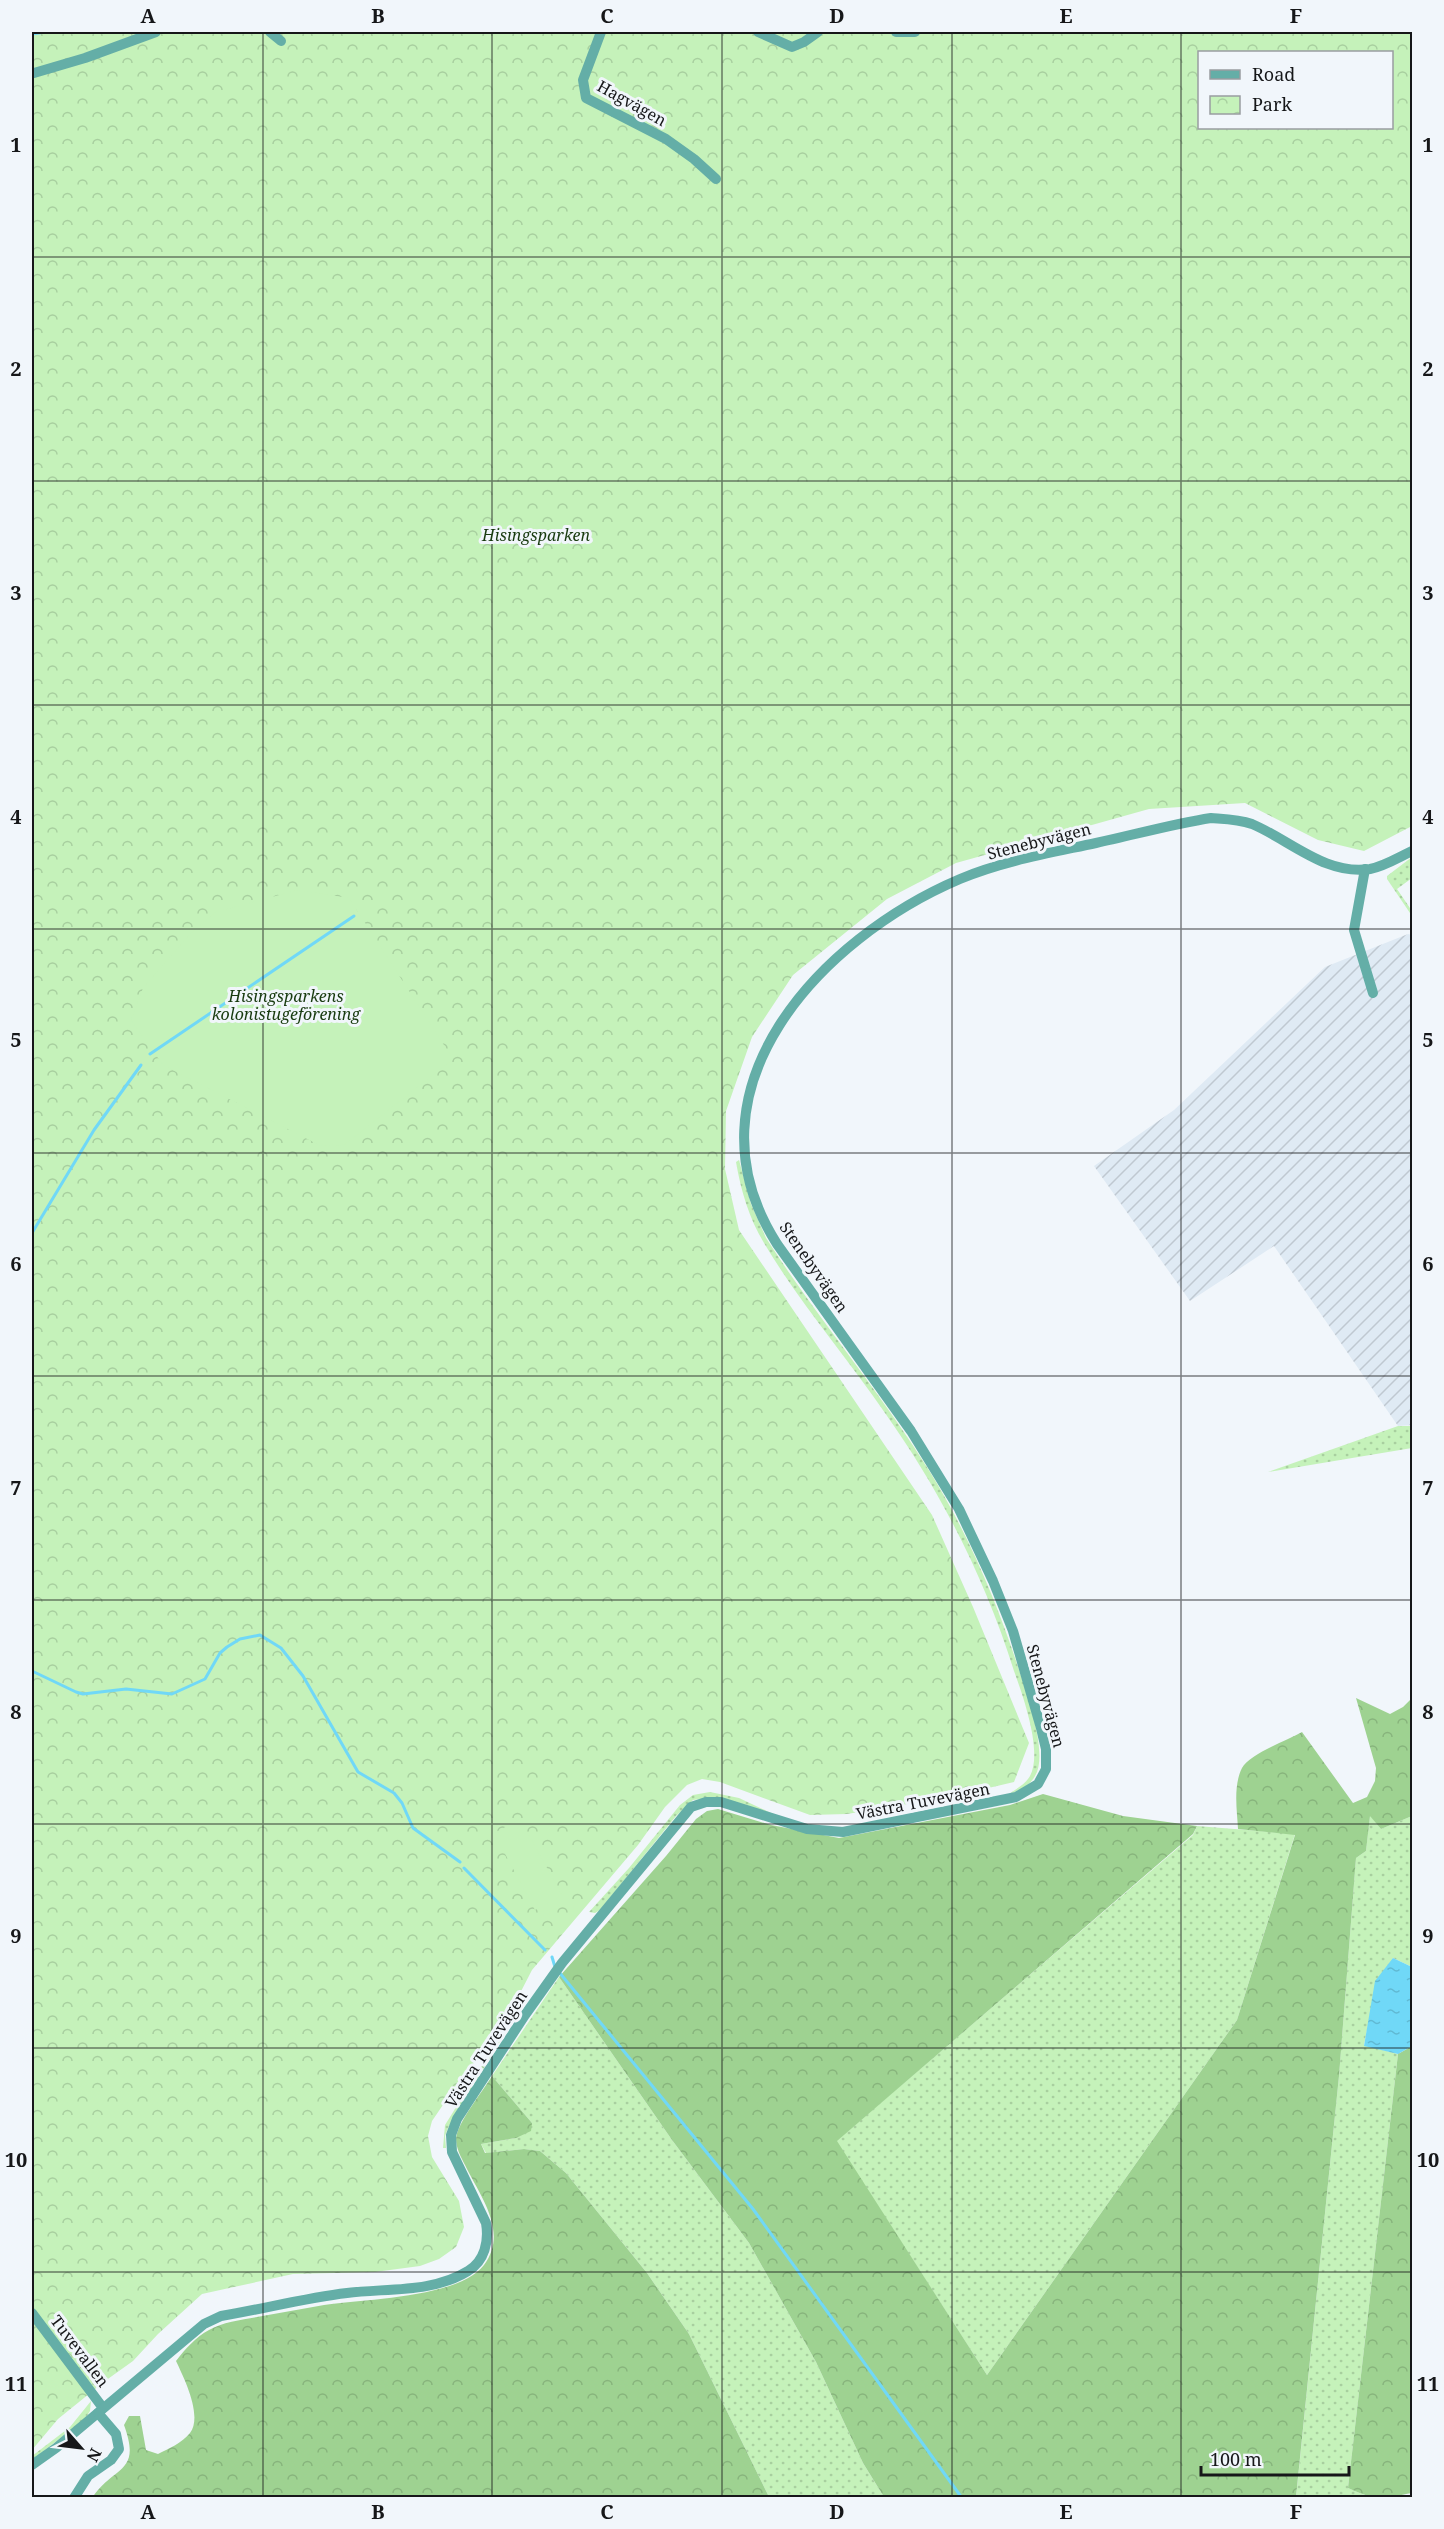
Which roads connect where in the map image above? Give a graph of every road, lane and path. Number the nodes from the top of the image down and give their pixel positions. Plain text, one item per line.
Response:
1 (156, 32) edge
2 (270, 32) edge
3 (601, 32) edge
4 (758, 32) edge
5 (818, 32) edge
6 (896, 32) edge
7 (915, 32) edge
8 (281, 41) dead end
9 (34, 73) dead end
10 (716, 179) dead end
11 (1413, 850) edge
12 (1365, 869) junction
13 (1373, 993) dead end
14 (1028, 1791) joint
15 (32, 2313) edge
16 (100, 2410) junction
17 (32, 2465) edge
18 (74, 2498) edge

1 - 9 street
2 - 8 street
3 - 10 street, Hagvägen
4 - 5 street
6 - 7 street
11 - 12 street, Stenebyvägen
12 - 13 street
12 - 14 street, Stenebyvägen
14 - 16 street, Västra Tuvevägen
15 - 16 street, Tuvevallen
16 - 17 street, Västra Tuvevägen
16 - 18 street, Tuvevallen

